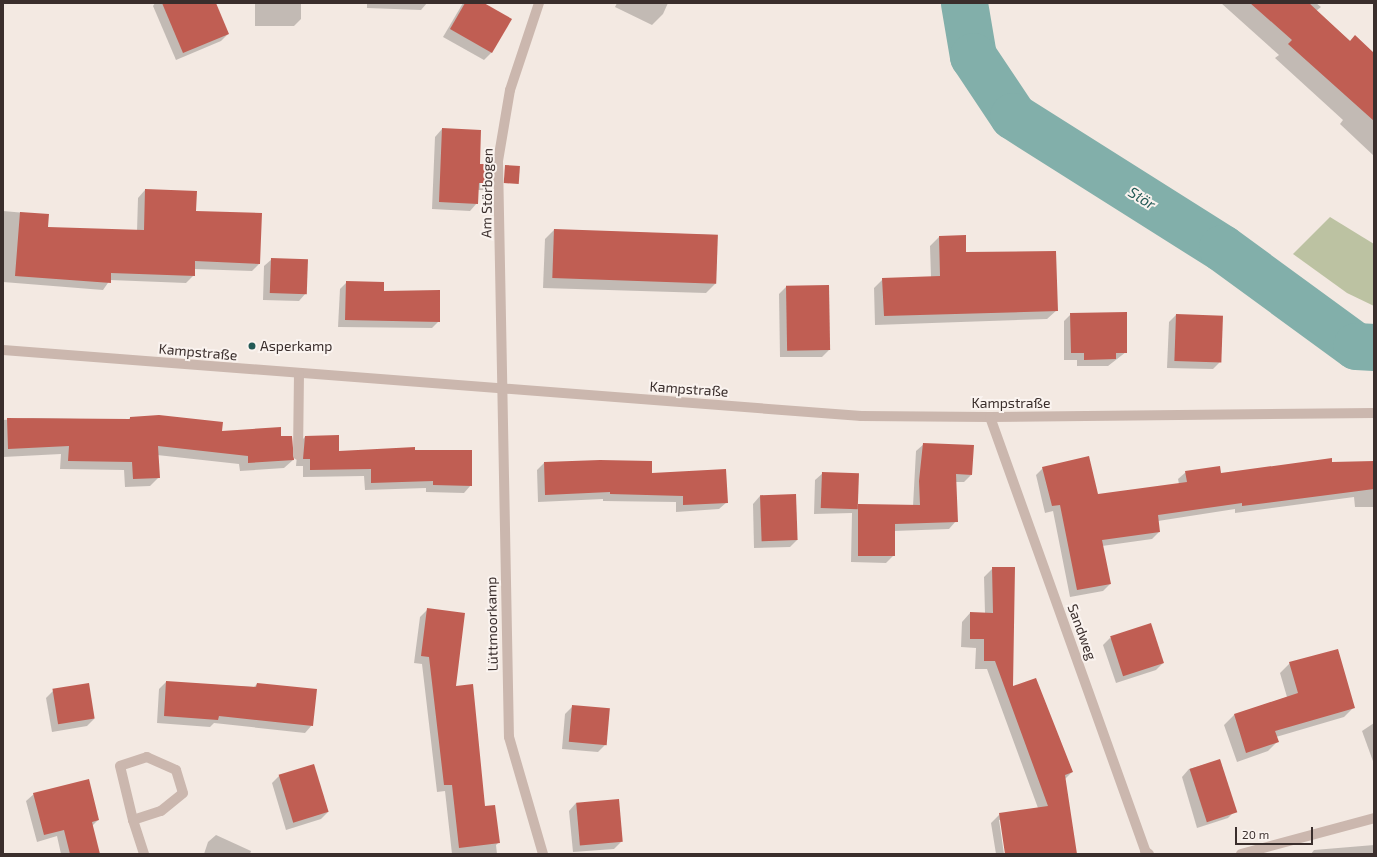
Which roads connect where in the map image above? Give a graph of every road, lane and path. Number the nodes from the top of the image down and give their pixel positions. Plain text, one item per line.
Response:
1 (539, 3) edge
2 (3, 350) edge
3 (299, 374) junction
4 (504, 388) junction
5 (1374, 413) edge
6 (990, 417) junction
7 (298, 455) dead end
8 (1374, 818) edge
9 (133, 820) junction
10 (144, 854) edge
11 (543, 854) edge
12 (1148, 854) edge
13 (1241, 854) edge

1 - 4 street, Am Störbogen
2 - 3 street, Kampstraße
3 - 4 street, Kampstraße
3 - 7 street
4 - 6 street, Kampstraße
4 - 11 street, Lüttmoorkamp
5 - 6 street, Kampstraße
6 - 12 street, Sandweg
8 - 13 street
9 - 9 street
9 - 10 street

